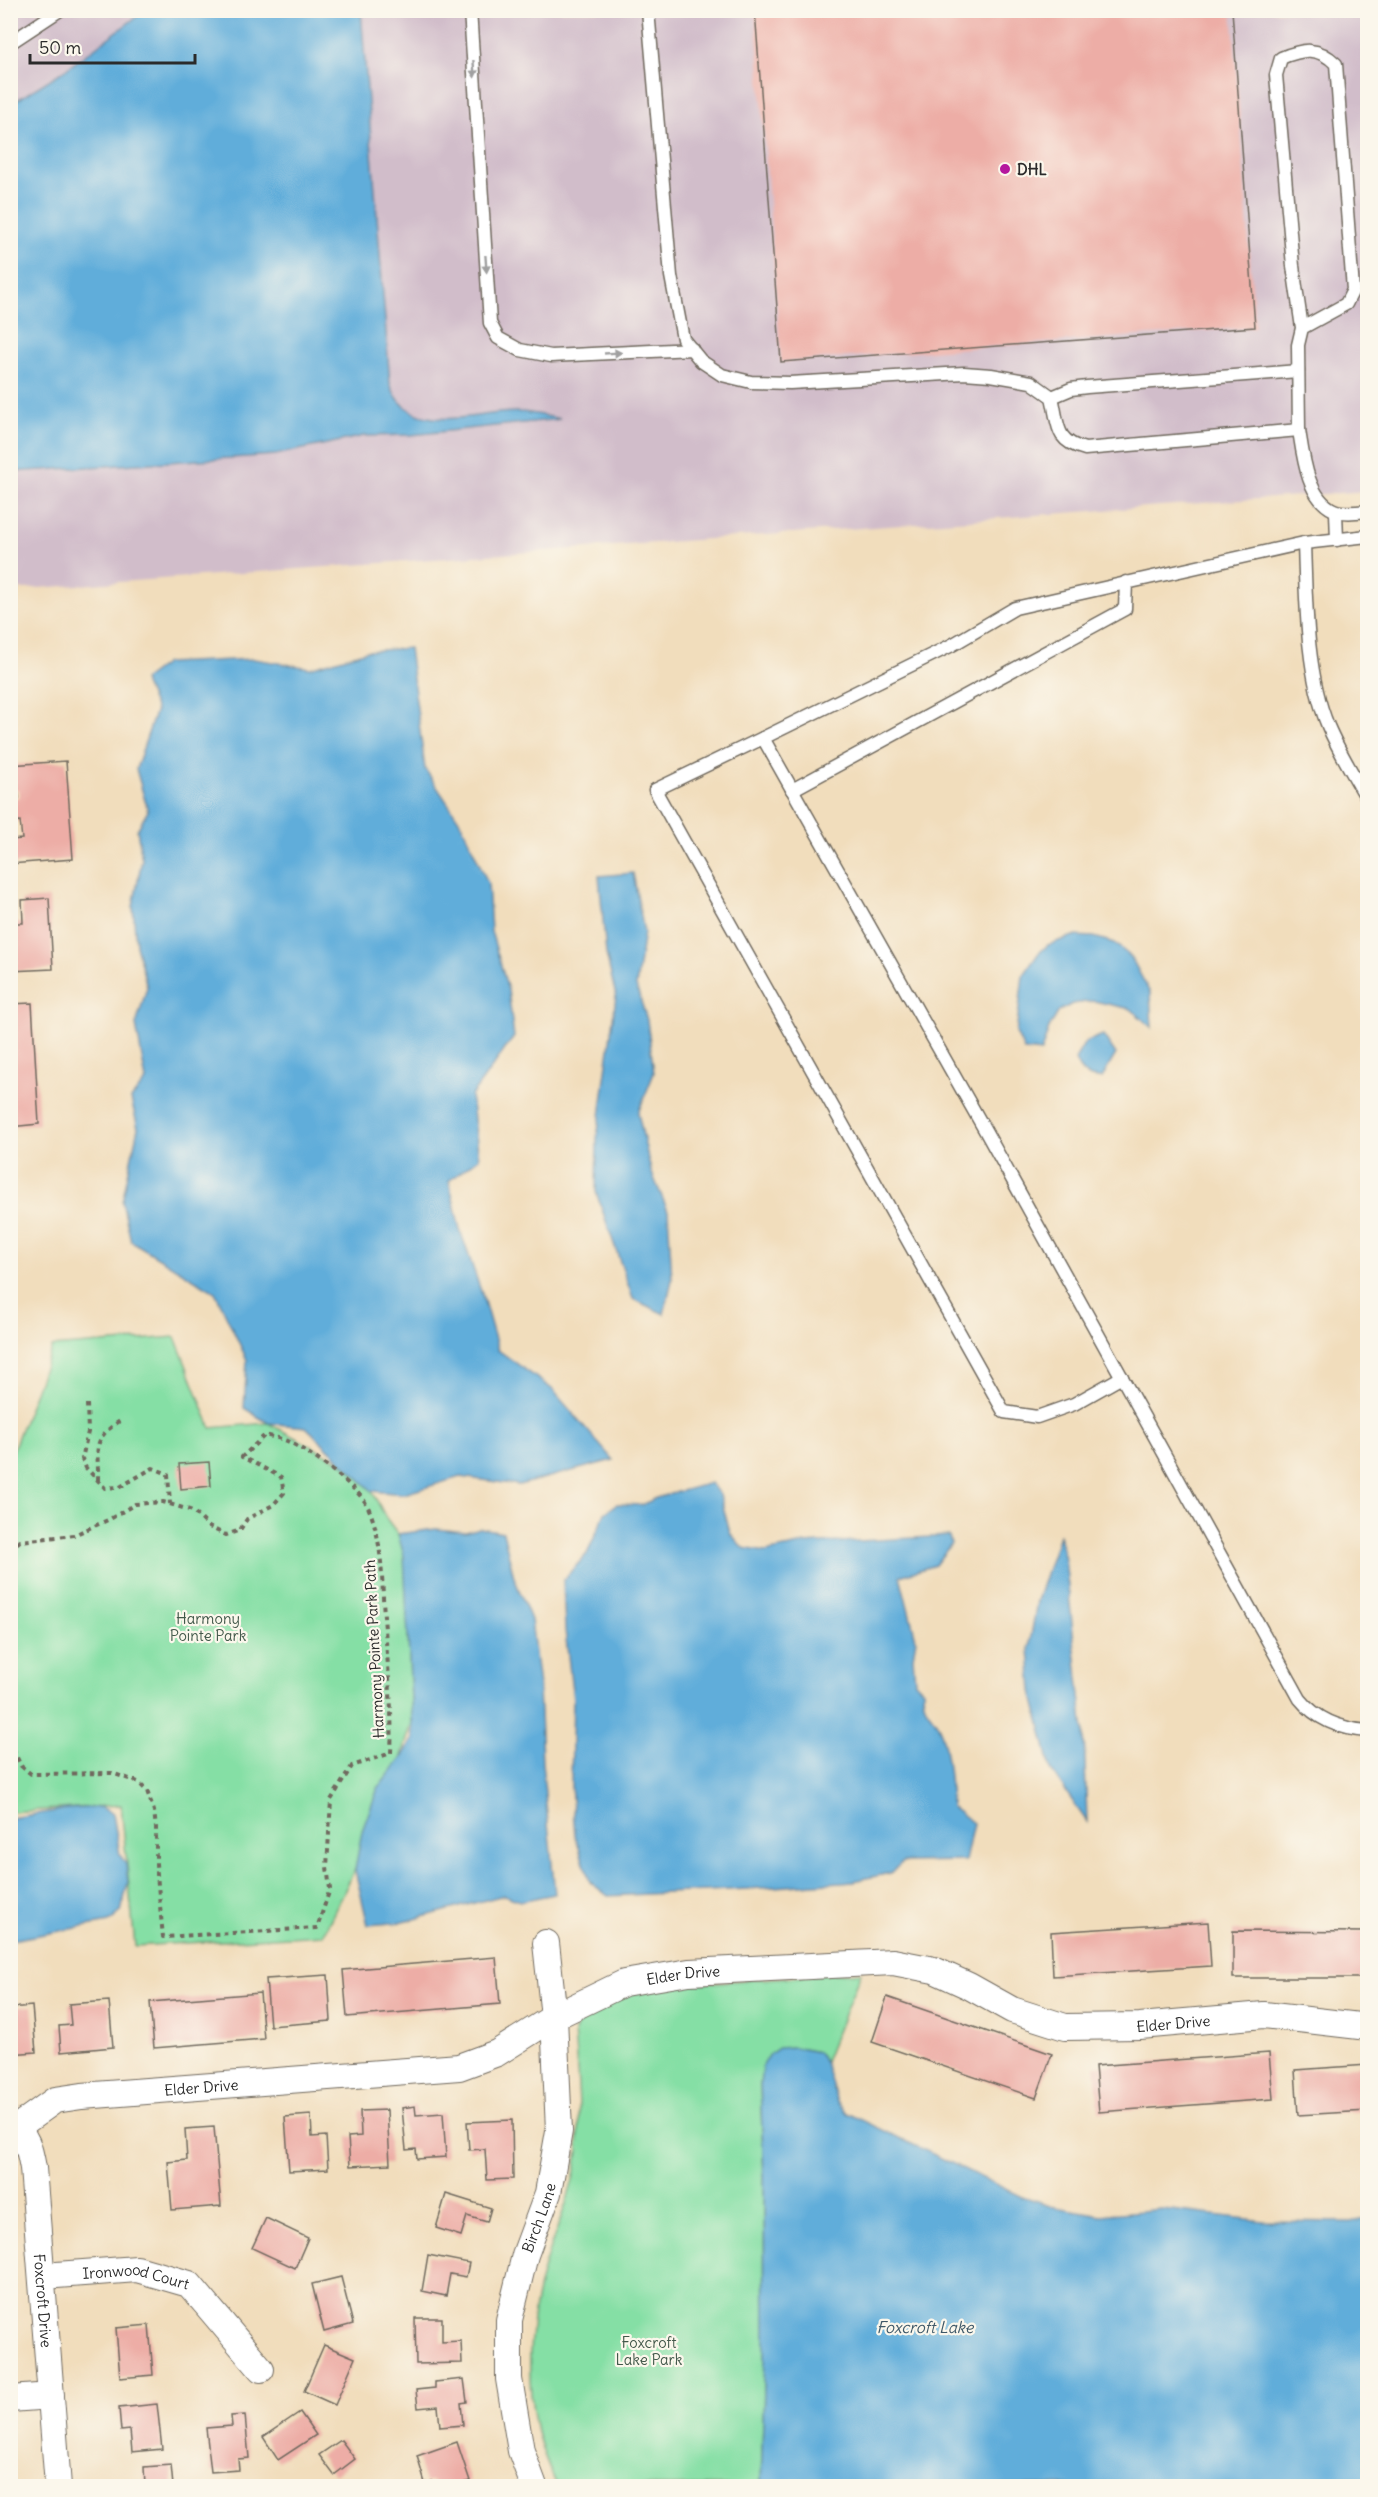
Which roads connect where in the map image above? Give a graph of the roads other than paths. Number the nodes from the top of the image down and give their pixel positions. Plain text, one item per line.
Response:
1 (60, 10) edge
2 (470, 10) edge
3 (648, 10) edge
4 (10, 43) edge
5 (1302, 328) junction
6 (692, 349) junction
7 (1298, 371) junction
8 (1052, 397) junction
9 (1299, 430) junction
10 (1368, 511) edge
11 (1336, 512) junction
12 (1368, 536) edge
13 (1337, 540) junction
14 (1304, 543) junction
15 (1126, 582) junction
16 (763, 738) junction
17 (792, 790) junction
18 (1368, 800) edge
19 (1122, 1377) junction
20 (1368, 1731) edge
21 (546, 1943) dead end
22 (554, 2017) junction
23 (1368, 2027) edge
24 (13, 2127) edge
25 (43, 2276) junction
26 (261, 2369) dead end
27 (51, 2396) junction
28 (10, 2400) edge
29 (58, 2487) edge
30 (534, 2487) edge

1 - 4 lane
2 -> 6 lane
3 - 6 lane
5 - 5 lane
5 - 7 lane
6 - 8 lane
7 - 8 lane
7 - 9 lane
8 - 9 lane
9 - 11 lane
10 - 11 lane
11 - 13 lane
12 - 13 lane
13 - 14 lane
14 - 15 lane
14 - 18 lane
15 - 16 lane
15 - 17 lane
16 - 17 lane
16 - 19 lane
17 - 19 lane
19 - 20 lane
21 - 22 street, Birch Lane
22 - 23 street, Elder Drive
22 - 24 street, Elder Drive
22 - 30 street, Birch Lane
24 - 25 street, Foxcroft Drive
25 - 26 street, Ironwood Court
25 - 27 street, Foxcroft Drive
27 - 28 street
27 - 29 street, Foxcroft Drive

